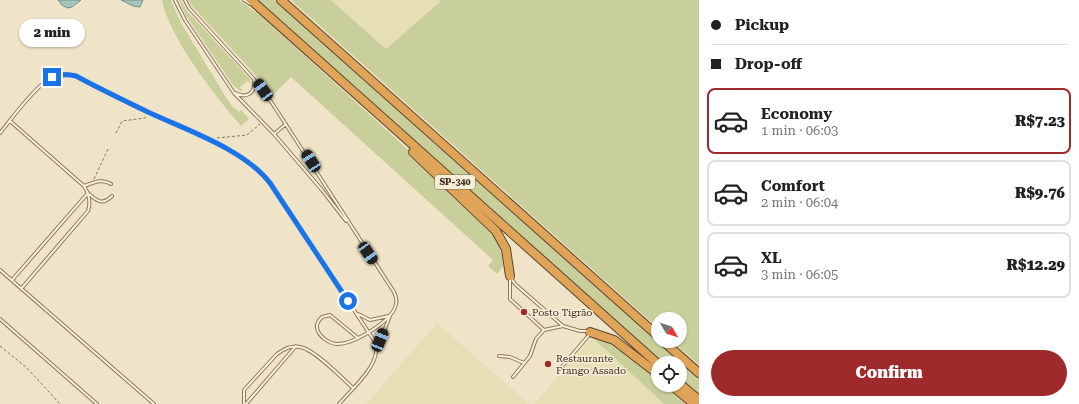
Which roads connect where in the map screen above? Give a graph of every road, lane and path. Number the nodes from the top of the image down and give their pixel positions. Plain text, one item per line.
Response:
1 (176, 0) edge
2 (185, 0) edge
3 (244, 0) edge
4 (251, 0) edge
5 (281, 0) edge
6 (277, 22) junction
7 (326, 66) junction
8 (254, 78) junction
9 (234, 93) junction
10 (148, 112) junction
11 (10, 121) junction
12 (262, 123) junction
13 (286, 124) junction
14 (0, 133) edge
15 (116, 133) dead end
16 (274, 134) junction
17 (208, 139) junction
18 (108, 149) dead end
19 (92, 184) junction
20 (111, 184) dead end
21 (84, 186) junction
22 (88, 193) junction
23 (112, 196) dead end
24 (353, 230) junction
25 (0, 270) edge
26 (510, 276) junction
27 (12, 280) junction
28 (21, 289) junction
29 (357, 314) junction
30 (390, 315) junction
31 (0, 320) edge
32 (563, 326) junction
33 (544, 330) junction
34 (651, 330) edge
35 (590, 332) junction
36 (369, 333) junction
37 (358, 338) junction
38 (0, 346) edge
39 (296, 346) junction
40 (671, 348) edge
41 (377, 351) junction
42 (499, 356) dead end
43 (651, 358) edge
44 (524, 363) junction
45 (560, 369) dead end
46 (651, 369) edge
47 (699, 373) edge
48 (514, 377) dead end
49 (353, 388) junction
50 (687, 390) edge
51 (680, 392) edge
52 (699, 400) edge
53 (60, 404) edge
54 (97, 404) edge
55 (154, 404) edge
56 (245, 404) edge
57 (339, 404) edge
58 (694, 404) edge

1 - 9 lane
2 - 8 lane
3 - 6 lane
4 - 6 highway, SP-340
5 - 34 highway, SP-340
6 - 7 highway, SP-340
7 - 26 highway
7 - 43 highway, SP-340
8 - 9 lane
8 - 13 lane
9 - 12 lane
10 - 11 lane
10 - 15 path
10 - 17 lane
11 - 14 lane
11 - 21 lane
12 - 16 lane
12 - 17 path
13 - 16 lane
13 - 24 lane
16 - 24 lane
17 - 29 lane
18 - 19 path
19 - 20 lane
19 - 21 lane
21 - 22 lane
22 - 23 lane
22 - 27 lane
22 - 28 lane
24 - 30 lane
25 - 27 lane
26 - 32 lane
26 - 33 lane
27 - 28 lane
28 - 55 lane
29 - 30 lane
29 - 36 lane
30 - 36 lane
30 - 41 lane
31 - 54 lane
32 - 33 lane
32 - 35 lane
33 - 44 lane
35 - 45 lane
35 - 46 highway
36 - 37 lane
36 - 41 lane
37 - 37 lane
38 - 53 path
39 - 49 lane
39 - 56 lane
39 - 56 lane
40 - 47 highway
41 - 49 lane
42 - 44 lane
44 - 48 lane
49 - 57 lane
50 - 52 highway
51 - 58 highway

